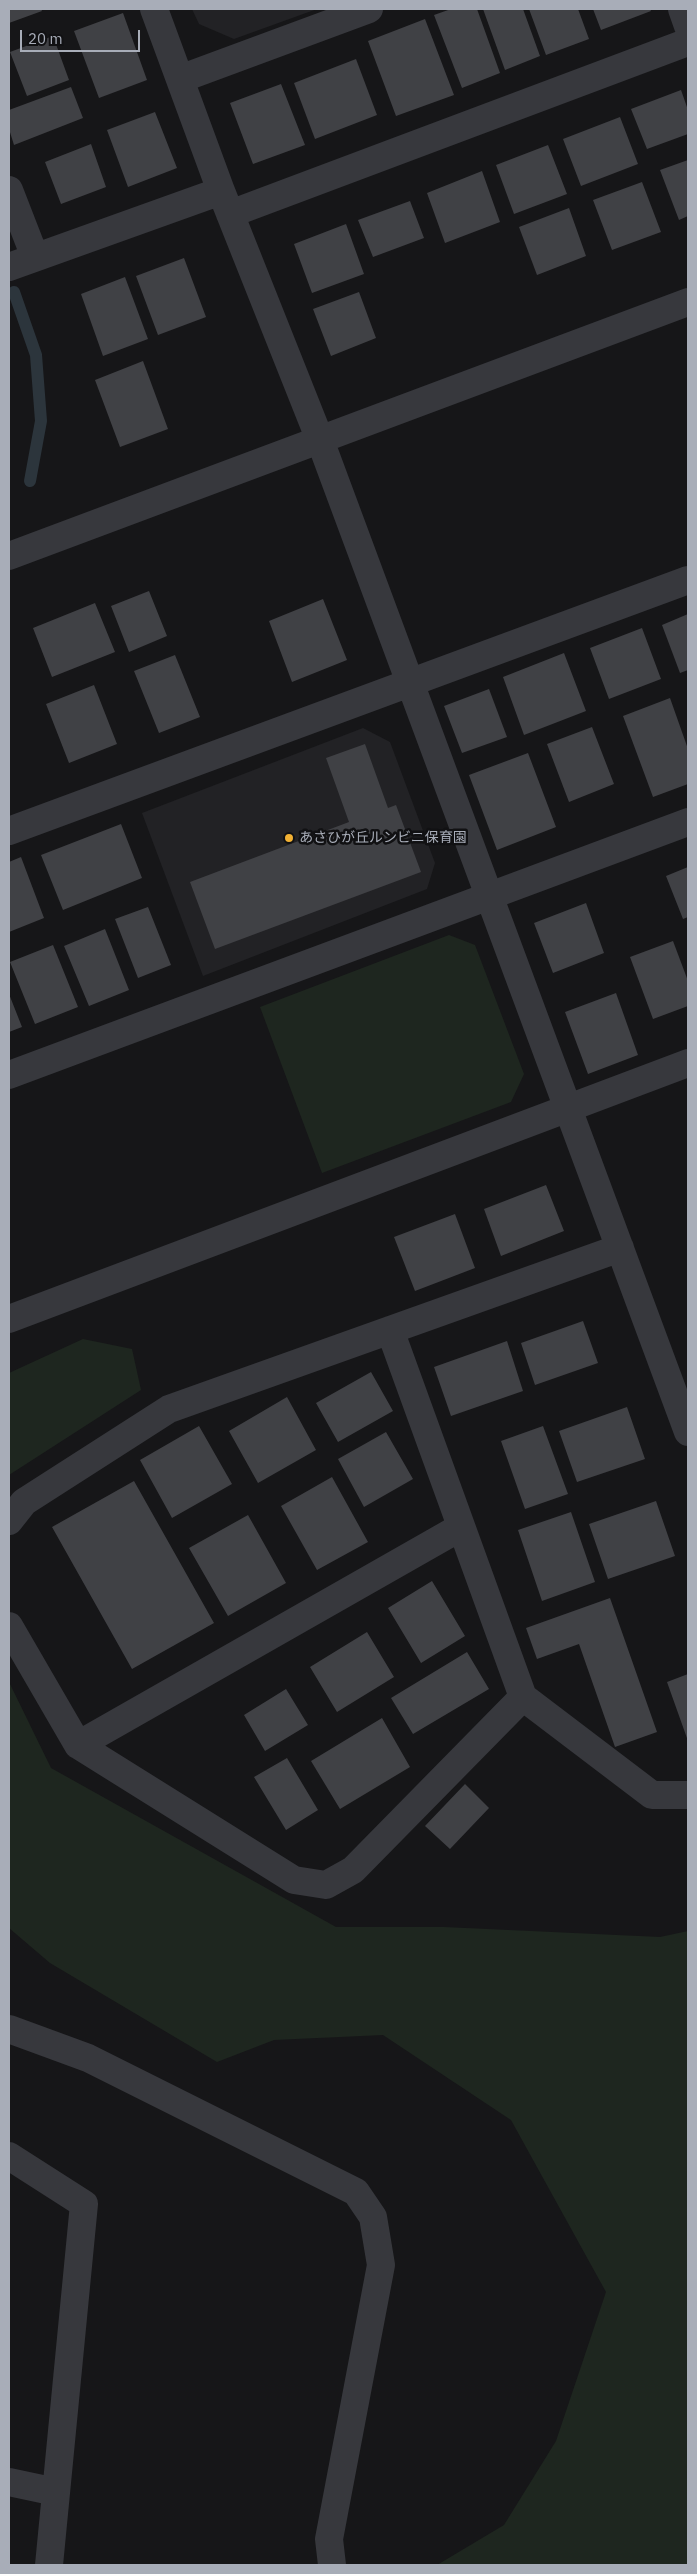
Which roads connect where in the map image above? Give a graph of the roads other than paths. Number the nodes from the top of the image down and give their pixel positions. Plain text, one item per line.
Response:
1 (154, 9) edge
2 (370, 9) edge
3 (682, 9) edge
4 (688, 26) edge
5 (688, 42) edge
6 (180, 79) junction
7 (9, 190) edge
8 (225, 203) junction
9 (35, 257) junction
10 (9, 267) edge
11 (688, 302) edge
12 (320, 440) junction
13 (9, 556) edge
14 (688, 580) edge
15 (411, 683) junction
16 (688, 822) edge
17 (9, 831) edge
18 (489, 896) junction
19 (688, 1063) edge
20 (9, 1074) edge
21 (568, 1108) junction
22 (620, 1248) junction
23 (9, 1319) edge
24 (390, 1330) junction
25 (688, 1432) edge
26 (9, 1521) edge
27 (461, 1527) junction
28 (9, 1626) edge
29 (523, 1697) junction
30 (78, 1745) junction
31 (688, 1795) edge
32 (9, 2029) edge
33 (9, 2156) edge
34 (9, 2482) edge
35 (56, 2492) junction
36 (49, 2565) edge
37 (332, 2565) edge

1 - 6 street
2 - 6 street
3 - 4 street
5 - 8 street
6 - 8 street
7 - 9 street
8 - 9 street
8 - 12 street
9 - 10 street
11 - 12 street
12 - 13 street
12 - 15 street
14 - 15 street
15 - 17 street
15 - 18 street
16 - 18 street
18 - 20 street
18 - 21 street
19 - 21 street
21 - 22 street
21 - 23 street
22 - 24 street
22 - 25 street
24 - 26 street
24 - 27 street
27 - 29 street
27 - 30 street
28 - 30 street
29 - 30 street
29 - 31 street
32 - 37 street
33 - 35 street
34 - 35 street
35 - 36 street

